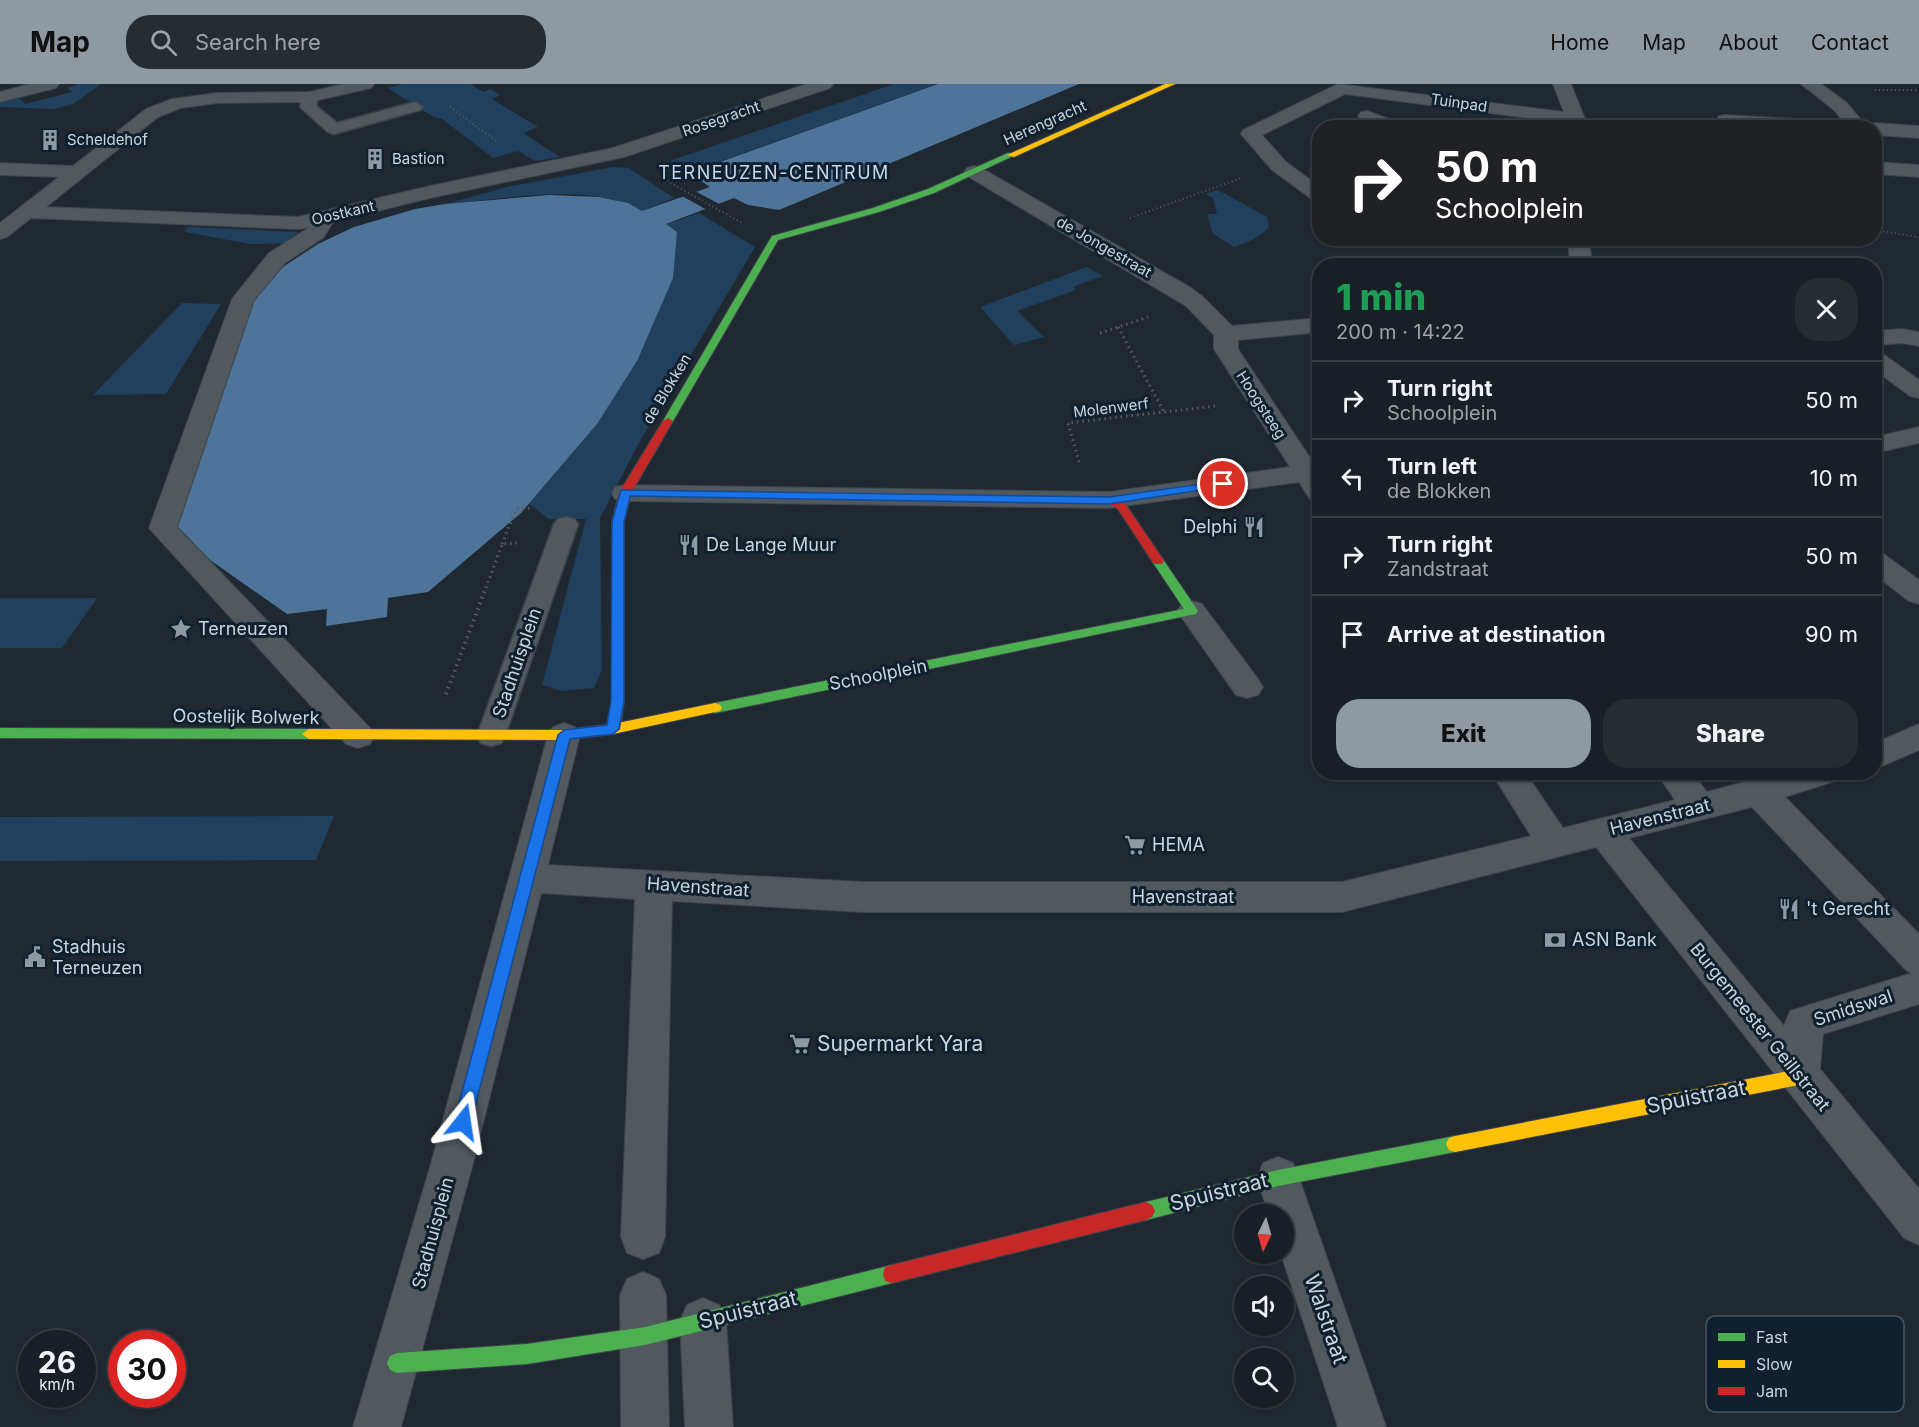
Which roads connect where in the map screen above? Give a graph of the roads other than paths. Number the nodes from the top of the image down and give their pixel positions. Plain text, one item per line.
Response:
1 (50, 84) edge
2 (824, 84) edge
3 (1171, 84) edge
4 (1470, 84) edge
5 (1562, 84) edge
6 (1810, 84) edge
7 (358, 85) edge
8 (0, 97) edge
9 (310, 97) junction
10 (1470, 105) junction
11 (415, 107) dead end
12 (1367, 116) dead end
13 (1377, 120) edge
14 (1558, 120) edge
15 (1575, 120) edge
16 (1852, 120) edge
17 (1882, 129) edge
18 (1919, 132) edge
19 (617, 153) joint
20 (1882, 168) edge
21 (0, 170) edge
22 (1919, 171) edge
23 (77, 172) junction
24 (974, 172) junction
25 (1312, 188) edge
26 (931, 191) joint
27 (26, 212) junction
28 (325, 218) junction
29 (0, 233) edge
30 (1312, 326) edge
31 (1226, 334) junction
32 (1882, 337) edge
33 (1919, 339) edge
34 (1882, 364) edge
35 (1919, 391) edge
36 (1919, 435) edge
37 (1882, 443) edge
38 (1312, 483) edge
39 (625, 493) junction
40 (1099, 500) junction
41 (566, 524) dead end
42 (1882, 566) edge
43 (1919, 594) edge
44 (1192, 611) junction
45 (1247, 687) dead end
46 (613, 729) junction
47 (0, 733) edge
48 (564, 735) junction
49 (358, 736) junction
50 (491, 736) junction
51 (1919, 736) edge
52 (1882, 753) edge
53 (1512, 780) edge
54 (1677, 780) edge
55 (1797, 780) edge
56 (1759, 792) junction
57 (1699, 807) junction
58 (1603, 831) junction
59 (1554, 843) junction
60 (528, 878) junction
61 (654, 884) junction
62 (1919, 959) edge
63 (1919, 987) edge
64 (1799, 1077) junction
65 (1278, 1178) junction
66 (1919, 1223) edge
67 (643, 1238) dead end
68 (644, 1315) junction
69 (703, 1321) junction
70 (397, 1363) junction
71 (377, 1427) edge
72 (645, 1427) edge
73 (709, 1427) edge
74 (1362, 1427) edge

1 - 8 street
2 - 19 street, Rosegracht
3 - 24 street, Herengracht
4 - 10 street
5 - 15 street
6 - 16 street
7 - 9 street
9 - 11 lane
9 - 23 street
10 - 14 street, Tuinpad
10 - 25 street, Tuinpad
12 - 13 street
17 - 18 street
19 - 28 street, Oostkant
20 - 22 street
21 - 23 street
23 - 27 street
24 - 26 street, Herengracht
24 - 31 street, de Jongestraat
26 - 39 street, de Blokken
27 - 28 street, Oostkant
27 - 29 street
28 - 49 street
30 - 31 street
31 - 38 street, Hoogsteeg
32 - 33 street
34 - 35 street
36 - 37 street
38 - 40 street
39 - 40 street
39 - 46 street, de Blokken
40 - 44 street
41 - 50 lane, Stadhuisplein
42 - 43 street
44 - 45 street
44 - 46 street, Schoolplein
46 - 48 street, Schoolplein
47 - 49 street, Oostelijk Bolwerk
48 - 50 street, Stadhuisplein
48 - 60 street, Stadhuisplein
49 - 50 street, Oostelijk Bolwerk
51 - 52 street
53 - 59 street
54 - 57 street
55 - 56 street, Havenstraat
56 - 57 street, Havenstraat
56 - 62 street
57 - 58 street, Havenstraat
58 - 59 street, Havenstraat
58 - 64 street, Burgemeester Geillstraat
59 - 61 street, Havenstraat
60 - 61 street, Havenstraat
60 - 70 street, Stadhuisplein
61 - 67 street
63 - 64 street, Smidswal
64 - 65 street, Spuistraat
64 - 66 street, Burgemeester Geillstraat
65 - 69 street, Spuistraat
65 - 74 street, Walstraat
68 - 69 street, Spuistraat
68 - 70 street, Spuistraat
68 - 72 street
69 - 73 street
70 - 71 street, Stadhuisplein

